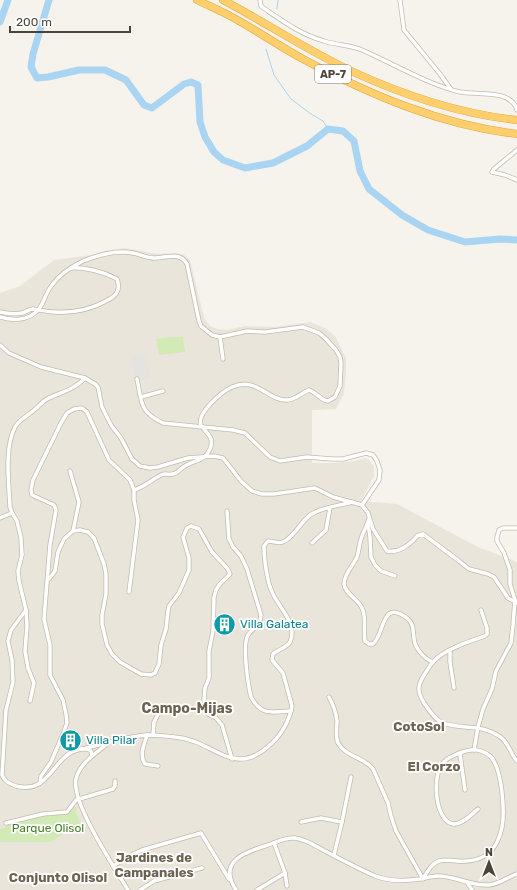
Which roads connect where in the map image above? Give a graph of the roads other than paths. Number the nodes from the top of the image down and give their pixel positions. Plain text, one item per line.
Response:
1 (197, 0) edge
2 (223, 0) edge
3 (260, 0) edge
4 (400, 0) edge
5 (450, 88) junction
6 (517, 110) edge
7 (517, 120) edge
8 (517, 134) edge
9 (517, 150) edge
10 (517, 180) edge
11 (70, 268) junction
12 (38, 310) junction
13 (0, 312) edge
14 (0, 317) edge
15 (220, 336) junction
16 (0, 345) edge
17 (223, 359) dead end
18 (84, 378) junction
19 (138, 379) dead end
20 (163, 391) dead end
21 (141, 397) junction
22 (204, 428) junction
23 (204, 458) junction
24 (70, 471) dead end
25 (134, 490) junction
26 (352, 502) junction
27 (362, 505) junction
28 (330, 508) junction
29 (227, 511) dead end
30 (12, 514) junction
31 (0, 518) edge
32 (369, 518) junction
33 (368, 524) junction
34 (517, 528) edge
35 (73, 531) junction
36 (312, 543) dead end
37 (395, 576) dead end
38 (49, 579) junction
39 (129, 592) dead end
40 (516, 602) edge
41 (26, 610) junction
42 (481, 610) dead end
43 (450, 651) junction
44 (433, 662) junction
45 (454, 688) dead end
46 (329, 697) dead end
47 (30, 701) dead end
48 (162, 707) dead end
49 (291, 711) junction
50 (478, 727) junction
51 (146, 735) junction
52 (153, 735) junction
53 (108, 743) junction
54 (85, 749) junction
55 (474, 750) junction
56 (460, 754) junction
57 (92, 756) junction
58 (232, 759) junction
59 (517, 760) edge
60 (158, 766) dead end
61 (351, 778) dead end
62 (114, 781) dead end
63 (40, 783) junction
64 (465, 790) dead end
65 (79, 799) junction
66 (478, 809) dead end
67 (301, 822) dead end
68 (342, 822) junction
69 (6, 823) dead end
70 (274, 843) junction
71 (334, 856) junction
72 (113, 866) junction
73 (202, 868) dead end
74 (285, 873) junction
75 (517, 874) edge
76 (422, 879) junction
77 (230, 881) junction
78 (466, 882) junction
79 (488, 885) junction
80 (287, 886) dead end
81 (128, 890) edge
82 (140, 890) edge
83 (236, 890) edge
84 (257, 890) edge
85 (472, 890) edge
86 (488, 890) edge

1 - 8 highway, AP-7
2 - 7 highway, AP-7
3 - 5 street
4 - 5 street
5 - 6 street
9 - 10 street
11 - 12 street
11 - 12 street
11 - 15 street
12 - 13 street
12 - 14 street
15 - 17 street
15 - 22 street
16 - 18 street
18 - 23 street
18 - 30 street
19 - 21 street
20 - 21 street
21 - 22 street
22 - 23 street
22 - 27 street
23 - 25 street
23 - 26 street
24 - 35 street
25 - 38 street
25 - 39 street
26 - 27 street
26 - 28 street
27 - 32 street
28 - 36 street
28 - 49 street
29 - 49 street
30 - 31 street
30 - 41 street
32 - 33 street
32 - 40 street
33 - 37 street
33 - 44 street
34 - 40 street
35 - 38 street
35 - 58 street
38 - 63 street
40 - 50 street
41 - 47 street
41 - 63 street
42 - 43 street
43 - 44 street
43 - 45 street
44 - 50 street
46 - 76 street
48 - 52 street
49 - 58 street
50 - 55 street
50 - 59 street
51 - 52 street
51 - 53 street
51 - 60 street
52 - 58 street
53 - 54 street
53 - 57 street
54 - 57 street
54 - 63 street
55 - 56 street
55 - 76 street
56 - 64 street
56 - 66 street
57 - 65 street
61 - 68 street
62 - 65 street
65 - 69 street
65 - 72 street
67 - 68 street
68 - 71 street
70 - 71 street
70 - 74 street
70 - 77 street
71 - 76 street
72 - 77 street
72 - 81 street
73 - 82 street
74 - 80 street
74 - 84 street
75 - 79 street
76 - 78 street
77 - 83 street
78 - 79 street
78 - 85 street
79 - 86 street

